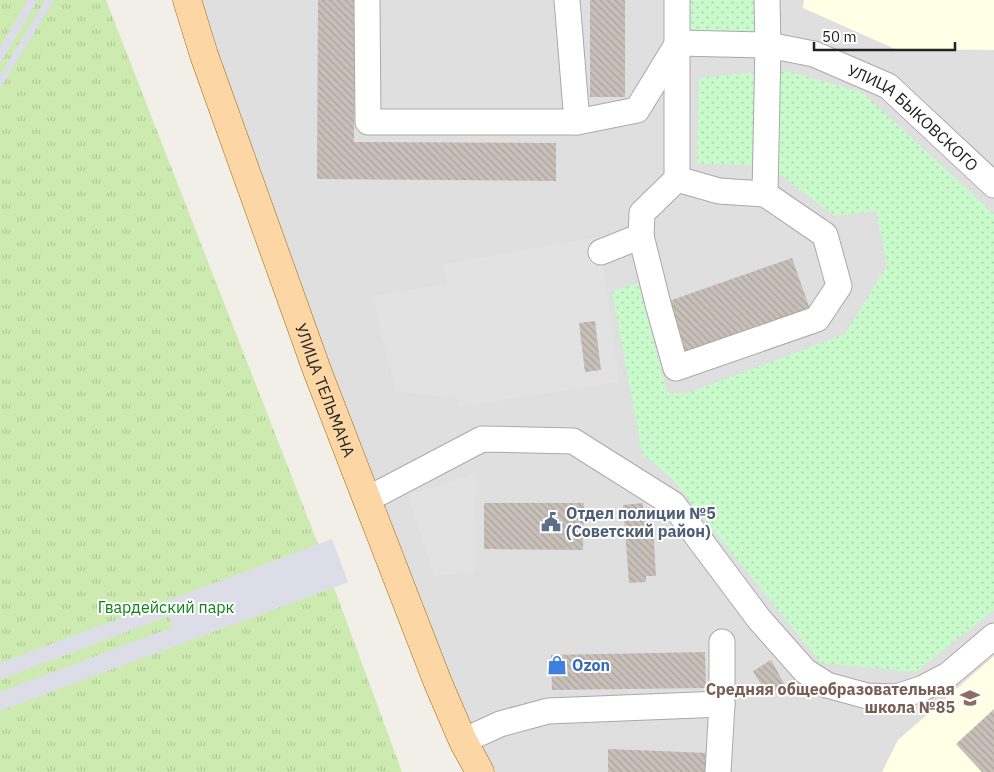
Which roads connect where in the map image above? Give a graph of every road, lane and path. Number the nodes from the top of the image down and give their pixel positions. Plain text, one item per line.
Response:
1 (187, 0) edge
2 (367, 0) edge
3 (567, 0) edge
4 (677, 0) edge
5 (767, 0) edge
6 (678, 43) junction
7 (768, 45) junction
8 (577, 122) junction
9 (677, 179) junction
10 (994, 185) edge
11 (765, 194) junction
12 (642, 236) junction
13 (601, 252) dead end
14 (366, 500) junction
15 (994, 636) edge
16 (722, 642) dead end
17 (722, 704) junction
18 (463, 741) junction
19 (480, 772) edge
20 (718, 772) edge

1 - 14 main road, УЛИЦА ТЕЛЬМАНА
2 - 8 street
3 - 8 street
4 - 6 street
5 - 7 street
6 - 7 street, УЛИЦА БЫКОВСКОГО
6 - 8 street
6 - 9 street
7 - 10 street, УЛИЦА БЫКОВСКОГО
7 - 11 street
9 - 11 street
9 - 12 street
11 - 12 street
12 - 13 street
14 - 15 street
14 - 18 main road, УЛИЦА ТЕЛЬМАНА
16 - 17 street
17 - 18 street
17 - 20 street
18 - 19 main road, УЛИЦА ТЕЛЬМАНА

